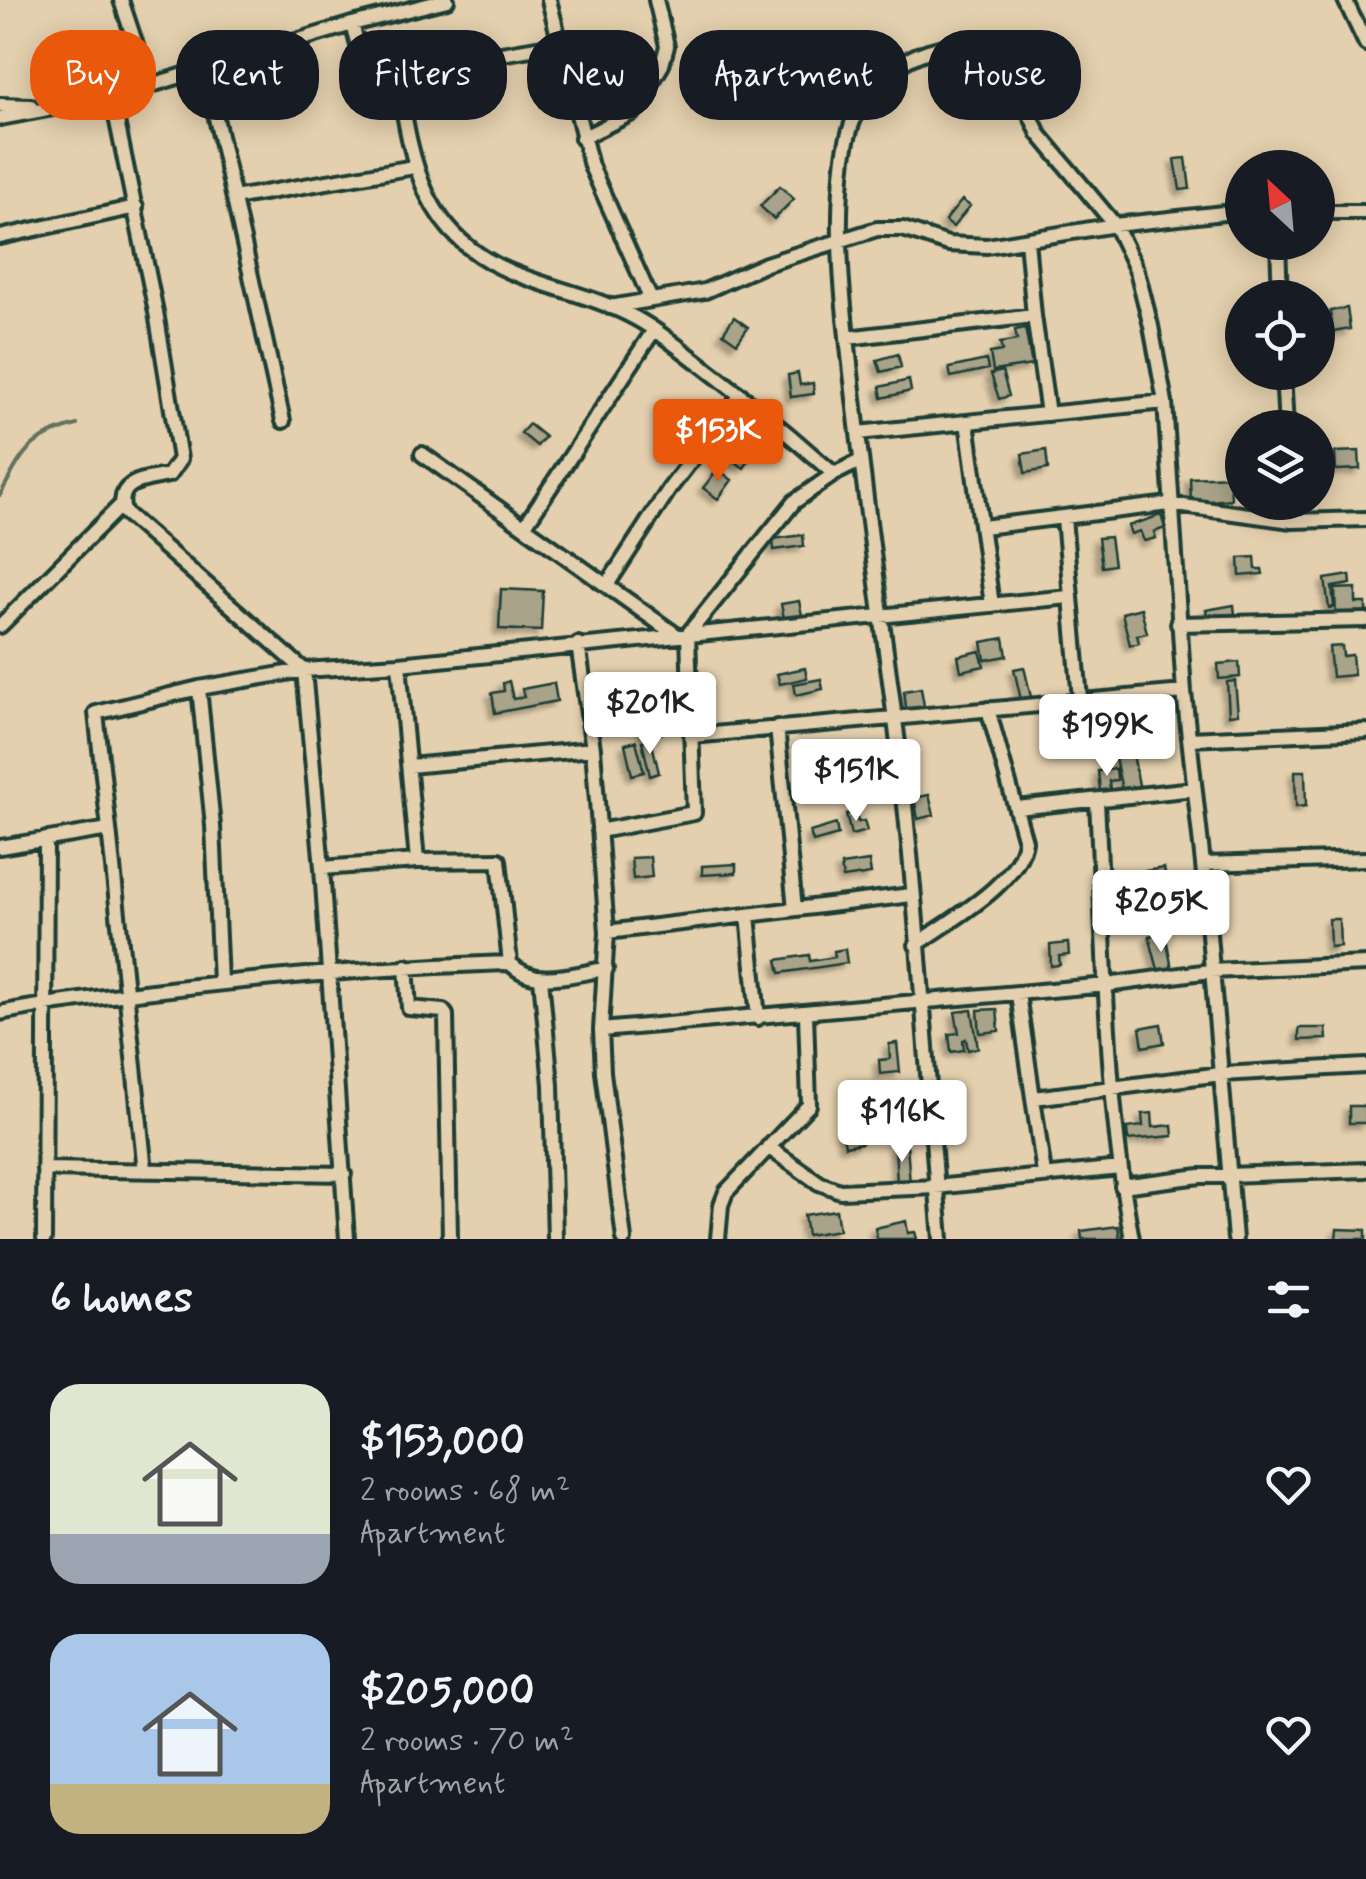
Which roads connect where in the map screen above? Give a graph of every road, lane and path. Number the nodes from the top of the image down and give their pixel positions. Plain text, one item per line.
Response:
1 (121, 0) edge
2 (548, 0) edge
3 (656, 0) edge
4 (1345, 0) edge
5 (442, 1) edge
6 (352, 24) junction
7 (131, 30) edge
8 (354, 30) edge
9 (556, 30) edge
10 (319, 34) edge
11 (1366, 44) edge
12 (0, 105) edge
13 (30, 107) edge
14 (30, 112) edge
15 (0, 118) edge
16 (117, 120) edge
17 (217, 120) edge
18 (406, 120) edge
19 (578, 120) edge
20 (582, 138) junction
21 (414, 168) junction
22 (1366, 196) edge
23 (234, 198) junction
24 (136, 207) junction
25 (1335, 212) edge
26 (1365, 212) edge
27 (1225, 213) edge
28 (1115, 225) junction
29 (0, 237) edge
30 (1027, 240) junction
31 (838, 243) junction
32 (651, 300) junction
33 (610, 307) junction
34 (1034, 316) junction
35 (654, 330) junction
36 (847, 338) junction
37 (741, 395) junction
38 (1165, 402) junction
39 (1048, 414) junction
40 (283, 421) dead end
41 (967, 422) junction
42 (858, 433) junction
43 (422, 454) dead end
44 (860, 461) junction
45 (834, 474) junction
46 (1169, 504) junction
47 (122, 505) junction
48 (1064, 518) junction
49 (1366, 520) edge
50 (1292, 522) joint
51 (524, 527) junction
52 (983, 528) junction
53 (607, 585) junction
54 (1070, 597) junction
55 (992, 605) junction
56 (881, 614) junction
57 (1366, 620) edge
58 (1178, 624) junction
59 (0, 626) edge
60 (682, 634) junction
61 (578, 644) junction
62 (400, 664) junction
63 (304, 670) junction
64 (199, 688) junction
65 (1184, 692) junction
66 (1080, 700) junction
67 (988, 710) junction
68 (895, 718) junction
69 (777, 727) junction
70 (1366, 731) edge
71 (692, 736) junction
72 (1189, 739) junction
73 (593, 750) junction
74 (409, 766) junction
75 (1194, 789) junction
76 (1097, 802) junction
77 (1017, 808) junction
78 (108, 829) junction
79 (600, 831) junction
80 (46, 840) junction
81 (0, 847) edge
82 (1366, 859) edge
83 (417, 861) junction
84 (1203, 864) junction
85 (322, 868) junction
86 (911, 894) junction
87 (794, 909) junction
88 (748, 915) junction
89 (607, 932) junction
90 (916, 945) junction
91 (510, 963) junction
92 (1366, 964) edge
93 (406, 966) junction
94 (606, 968) junction
95 (1210, 972) junction
96 (328, 974) junction
97 (542, 978) junction
98 (220, 982) junction
99 (1107, 985) junction
100 (127, 994) junction
101 (1018, 994) junction
102 (922, 1002) junction
103 (43, 1004) junction
104 (0, 1013) edge
105 (806, 1014) junction
106 (758, 1018) junction
107 (601, 1030) junction
108 (1366, 1066) edge
109 (1221, 1074) junction
110 (1112, 1086) junction
111 (1034, 1098) junction
112 (768, 1147) junction
113 (1120, 1168) junction
114 (44, 1170) junction
115 (1366, 1170) edge
116 (145, 1171) junction
117 (344, 1174) junction
118 (1044, 1174) junction
119 (1230, 1175) junction
120 (1122, 1186) junction
121 (936, 1188) junction
122 (44, 1239) edge
123 (347, 1239) edge
124 (450, 1239) edge
125 (554, 1239) edge
126 (624, 1239) edge
127 (718, 1239) edge
128 (940, 1239) edge
129 (1132, 1239) edge
130 (1234, 1239) edge

1 - 7 street
2 - 9 street
3 - 20 street
4 - 11 street
5 - 6 street
6 - 8 street
6 - 10 street
12 - 13 street
14 - 15 street
16 - 24 street
17 - 23 street
18 - 21 street
19 - 20 street
20 - 32 street
21 - 23 street
21 - 33 street
22 - 26 street
23 - 40 street
24 - 29 street
24 - 47 street
25 - 26 street
27 - 28 street
28 - 30 street
28 - 31 street
28 - 38 street
30 - 31 street
30 - 34 street
31 - 32 street
31 - 36 street
32 - 33 street
33 - 35 street
34 - 36 street
34 - 39 street
35 - 37 street
35 - 51 street
36 - 42 street
37 - 45 street
37 - 53 street
38 - 39 street
38 - 46 street
39 - 41 street
41 - 42 street
41 - 52 street
42 - 44 street
43 - 51 street
44 - 45 street
44 - 56 street
45 - 60 street
46 - 48 street
46 - 50 street
46 - 58 street
47 - 59 street
47 - 63 street
48 - 52 street
48 - 54 street
49 - 50 street
51 - 53 street
52 - 55 street
53 - 60 street
54 - 55 street
54 - 66 street
55 - 56 street
56 - 60 street
56 - 68 street
57 - 58 street
58 - 65 street
60 - 61 street
60 - 71 street
61 - 62 street
61 - 73 street
62 - 63 street
62 - 74 street
63 - 64 street
63 - 85 street
64 - 78 street
64 - 98 street
65 - 66 street
65 - 72 street
66 - 67 street
67 - 68 street
67 - 77 street
68 - 69 street
68 - 86 street
69 - 71 street
69 - 87 street
70 - 72 street
71 - 79 street
72 - 75 street
73 - 74 street
73 - 79 street
74 - 83 street
75 - 76 street
75 - 84 street
76 - 77 street
76 - 99 street
77 - 90 street
78 - 80 street
78 - 100 street
79 - 89 street
80 - 81 street
80 - 103 street
82 - 84 street
83 - 85 street
83 - 91 street
84 - 95 street
85 - 96 street
86 - 87 street
86 - 90 street
87 - 88 street
88 - 89 street
88 - 106 street
89 - 94 street
90 - 102 street
91 - 93 street
91 - 97 street
92 - 95 street
93 - 96 street
93 - 124 street
94 - 97 street
94 - 107 street
95 - 99 street
95 - 109 street
96 - 98 street
96 - 117 street
97 - 125 street
98 - 100 street
99 - 101 street
99 - 110 street
100 - 103 street
100 - 116 street
101 - 102 street
101 - 111 street
102 - 105 street
102 - 121 street
103 - 104 street
103 - 114 street
105 - 106 street
105 - 112 street
106 - 107 street
107 - 126 street
108 - 109 street
109 - 110 street
109 - 119 street
110 - 111 street
110 - 113 street
111 - 118 street
112 - 121 street
112 - 127 street
113 - 118 street
113 - 120 street
114 - 116 street
114 - 122 street
115 - 119 street
116 - 117 street
117 - 123 street
118 - 121 street
119 - 120 street
119 - 130 street
120 - 129 street
121 - 128 street

